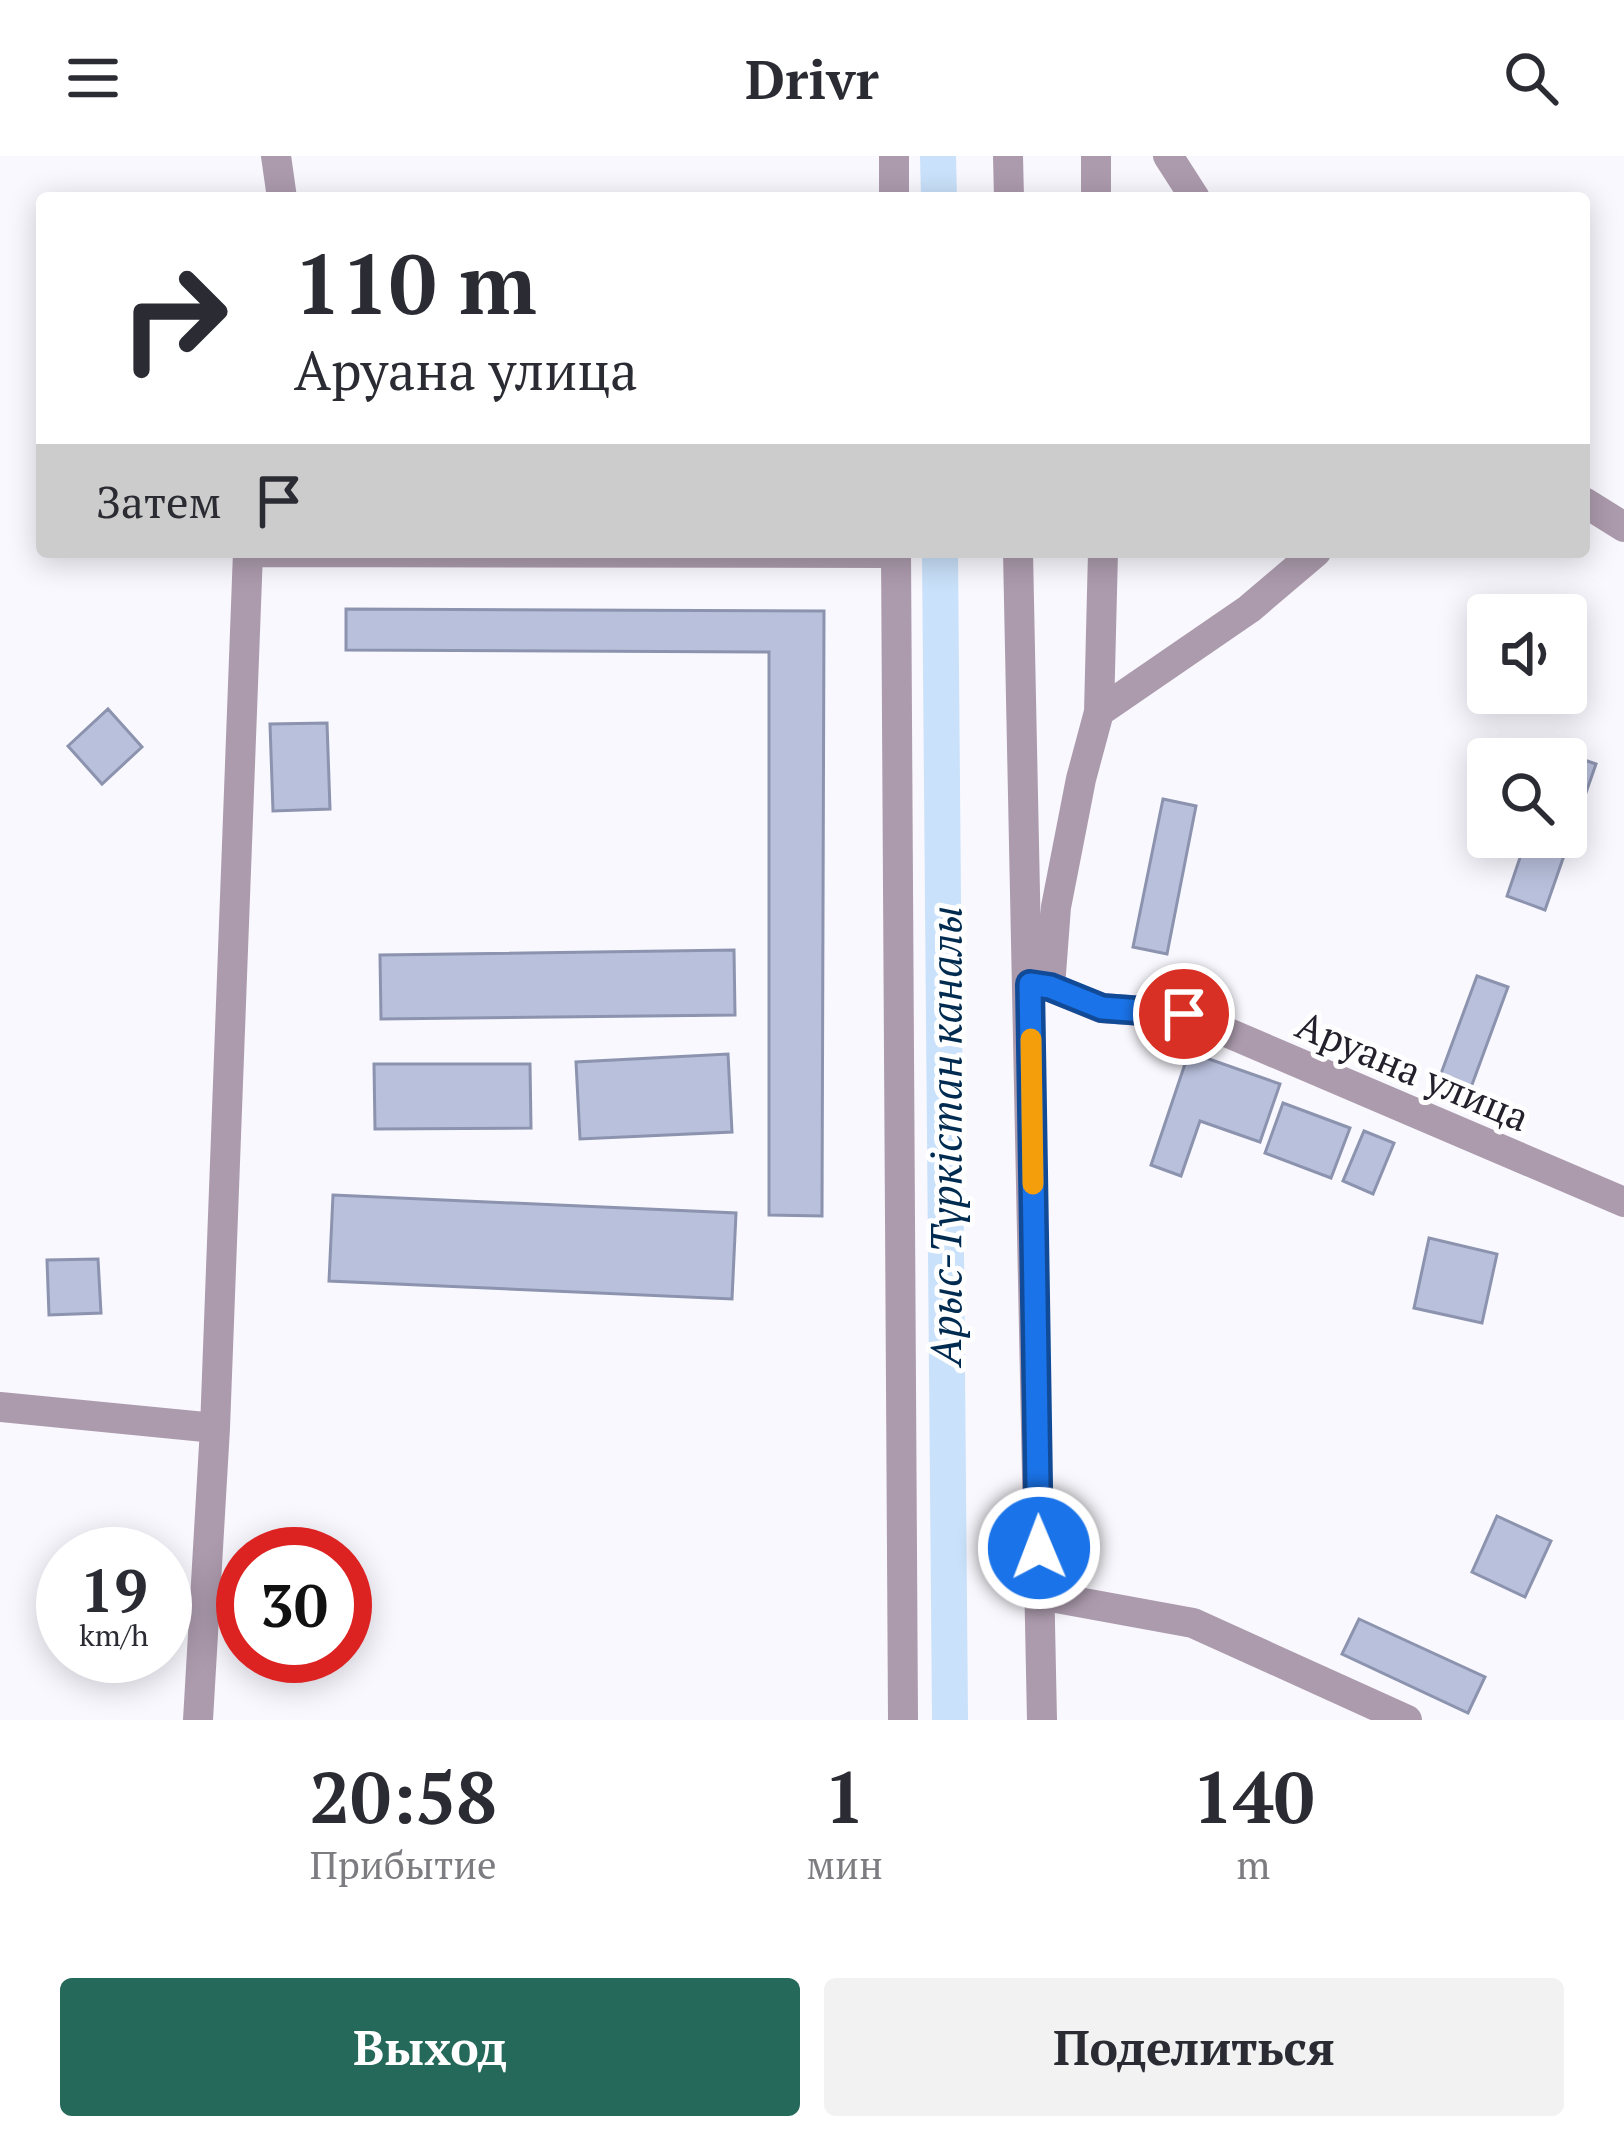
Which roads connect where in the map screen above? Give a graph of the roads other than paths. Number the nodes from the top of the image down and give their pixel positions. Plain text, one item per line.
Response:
1 (276, 156) edge
2 (894, 156) edge
3 (1008, 156) edge
4 (1096, 156) edge
5 (1168, 156) edge
6 (281, 192) edge
7 (894, 192) edge
8 (1009, 192) edge
9 (1096, 192) edge
10 (1191, 192) edge
11 (1590, 506) edge
12 (1624, 527) edge
13 (248, 558) edge
14 (896, 558) edge
15 (1018, 558) edge
16 (1102, 558) edge
17 (1309, 558) edge
18 (1099, 712) junction
19 (1040, 986) junction
20 (1624, 1202) edge
21 (0, 1407) edge
22 (215, 1428) junction
23 (1040, 1595) junction
24 (197, 1720) edge
25 (903, 1720) edge
26 (1042, 1720) edge
27 (1407, 1720) edge

1 - 6 street
2 - 7 street
3 - 8 street
4 - 9 street
5 - 10 street
11 - 12 street
13 - 22 street
14 - 25 street
15 - 19 street
16 - 18 street
17 - 18 street
18 - 19 street
19 - 20 street, Аруана улица
19 - 23 street
21 - 22 street
22 - 24 street
23 - 26 street
23 - 27 street

